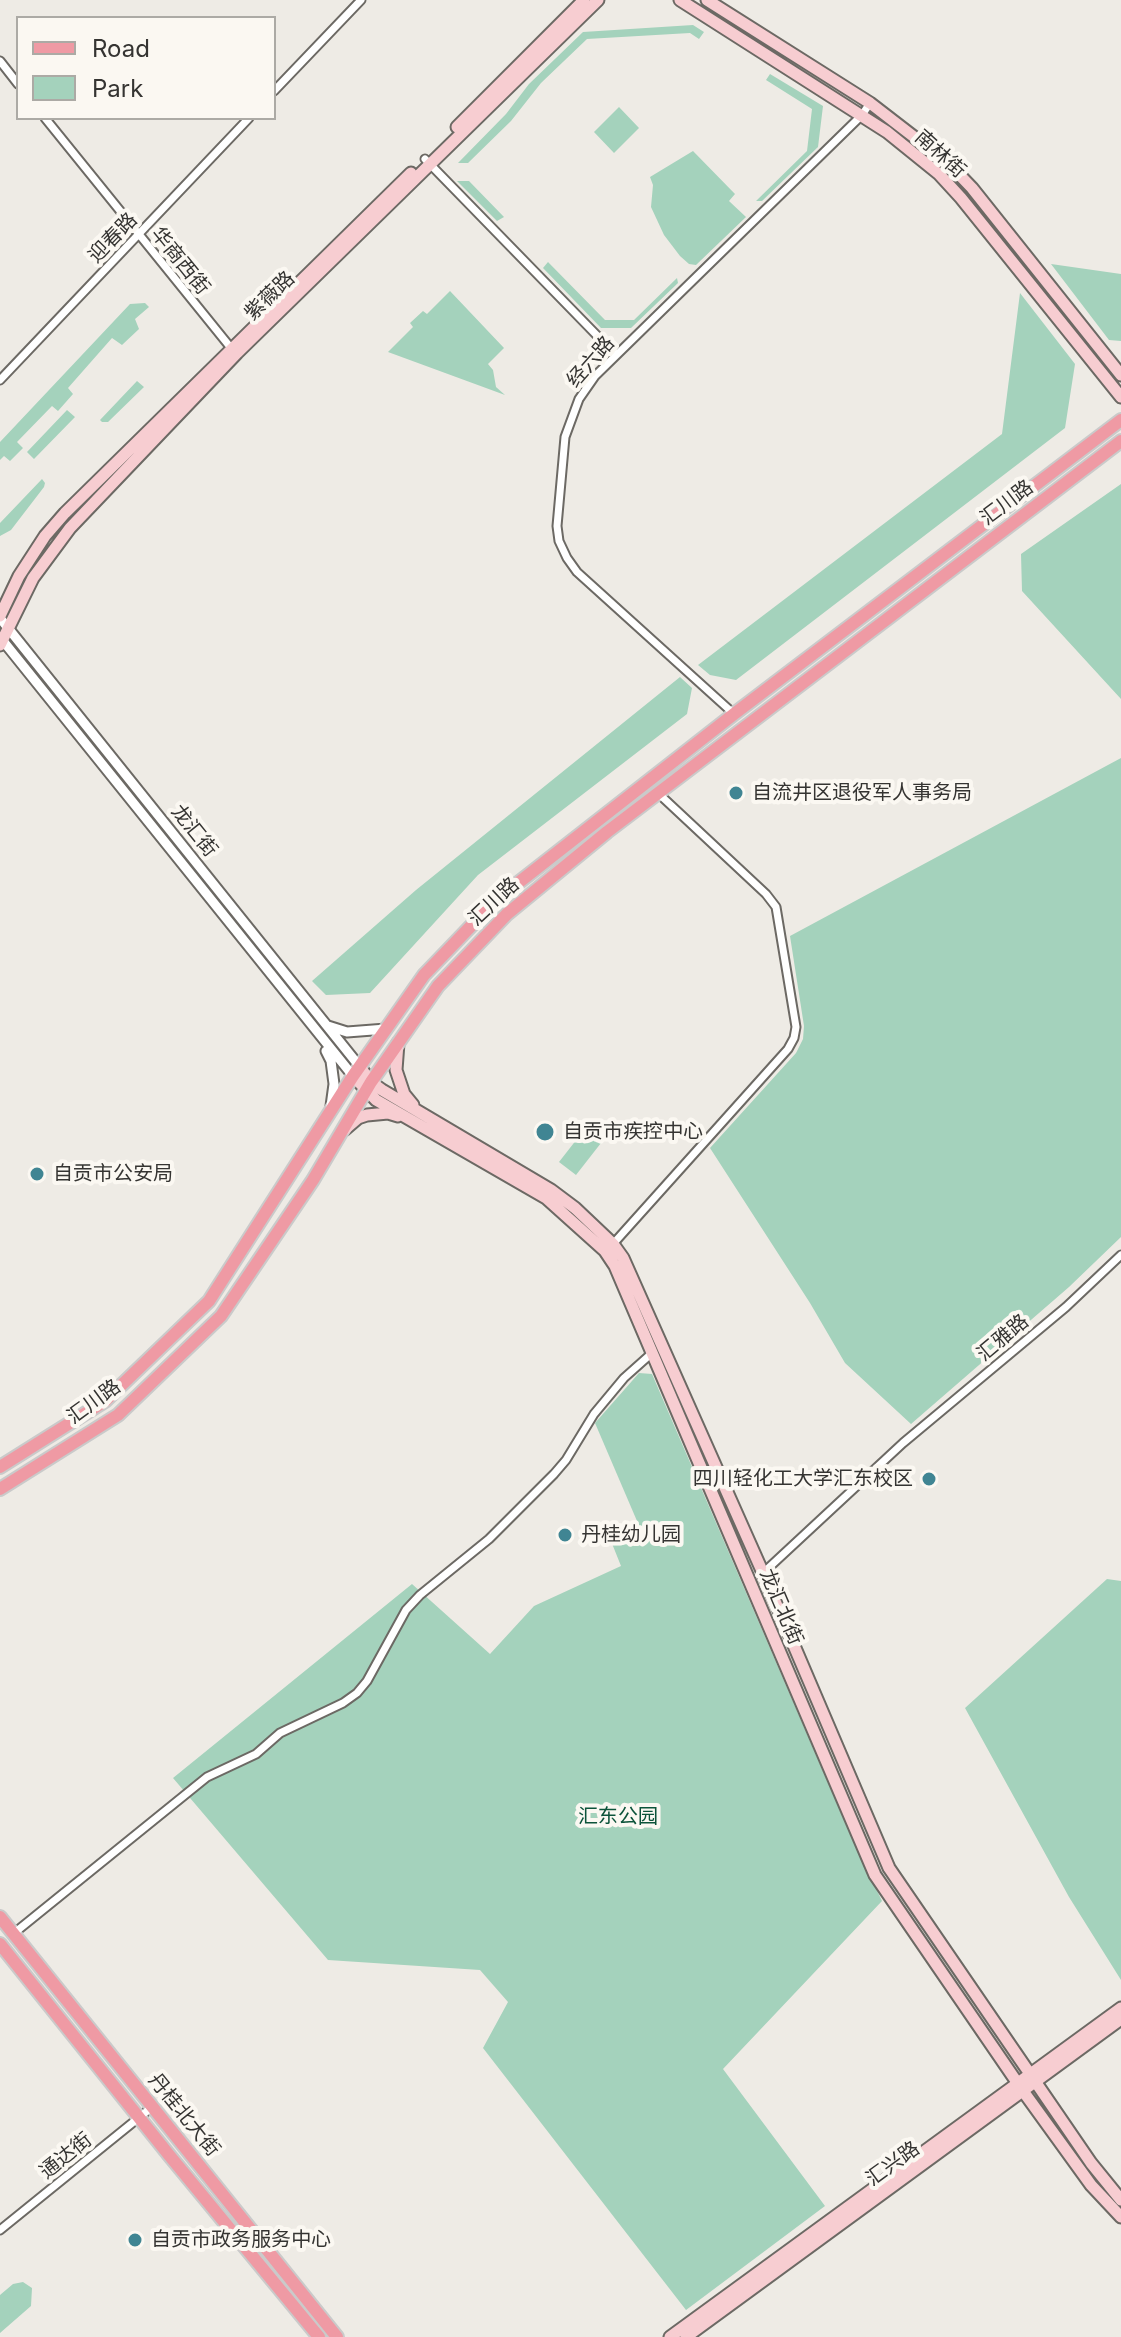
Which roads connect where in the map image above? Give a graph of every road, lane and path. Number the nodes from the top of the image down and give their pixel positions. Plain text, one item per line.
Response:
1 (361, 0) edge
2 (584, 0) edge
3 (598, 0) edge
4 (680, 0) edge
5 (707, 0) edge
6 (0, 61) edge
7 (16, 81) edge
8 (276, 89) edge
9 (870, 103) junction
10 (862, 115) junction
11 (47, 120) edge
12 (247, 120) edge
13 (427, 162) junction
14 (138, 234) junction
15 (231, 348) junction
16 (616, 355) junction
17 (1121, 375) edge
18 (0, 380) edge
19 (1121, 397) edge
20 (1121, 420) edge
21 (1121, 441) edge
22 (2, 624) edge
23 (734, 714) junction
24 (659, 794) junction
25 (328, 1026) junction
26 (386, 1029) junction
27 (320, 1036) junction
28 (398, 1043) junction
29 (356, 1072) junction
30 (368, 1086) junction
31 (331, 1111) junction
32 (415, 1116) junction
33 (340, 1133) junction
34 (613, 1244) junction
35 (1121, 1255) edge
36 (652, 1353) junction
37 (0, 1467) edge
38 (0, 1489) edge
39 (763, 1573) junction
40 (0, 1917) edge
41 (13, 1934) junction
42 (0, 1944) edge
43 (1121, 2008) edge
44 (1121, 2019) edge
45 (1032, 2078) junction
46 (1020, 2087) junction
47 (152, 2107) junction
48 (139, 2118) junction
49 (1121, 2200) edge
50 (1121, 2217) edge
51 (0, 2230) edge
52 (319, 2337) edge
53 (337, 2337) edge
54 (670, 2337) edge
55 (686, 2337) edge

1 - 8 street
2 - 13 main road, 紫薇路
3 - 13 main road, 紫薇路
4 - 10 main road, 南林街
5 - 9 main road, 南林街
6 - 7 street
9 - 10 street, 经六路
9 - 17 main road, 南林街
10 - 16 street, 经六路
10 - 19 main road, 南林街
11 - 14 street, 华商西街
12 - 14 street, 迎春路
13 - 15 main road, 紫薇路
13 - 16 street
13 - 22 main road, 紫薇路
14 - 15 street, 华商西街
14 - 18 street, 迎春路
15 - 22 main road, 紫薇路
16 - 23 street, 经六路
20 - 23 main road, 汇川路
21 - 24 main road, 汇川路
22 - 25 street, 龙汇街
22 - 27 street, 龙汇街
23 - 26 main road, 汇川路
24 - 28 main road, 汇川路
24 - 34 street
25 - 26 street
25 - 29 street, 龙汇街
26 - 29 main road, 汇川路
27 - 29 street, 龙汇街
27 - 31 street
28 - 30 main road, 汇川路
28 - 32 main road
29 - 30 main road, 龙汇北街
29 - 31 main road, 汇川路
30 - 32 main road, 龙汇北街
30 - 33 main road, 汇川路
31 - 37 main road, 汇川路
32 - 33 main road
32 - 34 main road, 龙汇北街
32 - 36 main road, 龙汇北街
33 - 38 main road, 汇川路
34 - 39 main road, 龙汇北街
35 - 39 street, 汇雅路
36 - 41 street
36 - 46 main road, 龙汇北街
39 - 45 main road, 龙汇北街
40 - 41 main road, 丹桂北大街
41 - 47 main road, 丹桂北大街
42 - 48 main road, 丹桂北大街
43 - 45 main road
44 - 45 main road
45 - 46 main road
45 - 49 main road, 龙汇北街
46 - 50 main road, 龙汇北街
46 - 54 main road
46 - 55 main road, 汇兴路
47 - 48 street, 通达街
47 - 53 main road, 丹桂北大街
48 - 51 street, 通达街
48 - 52 main road, 丹桂北大街

